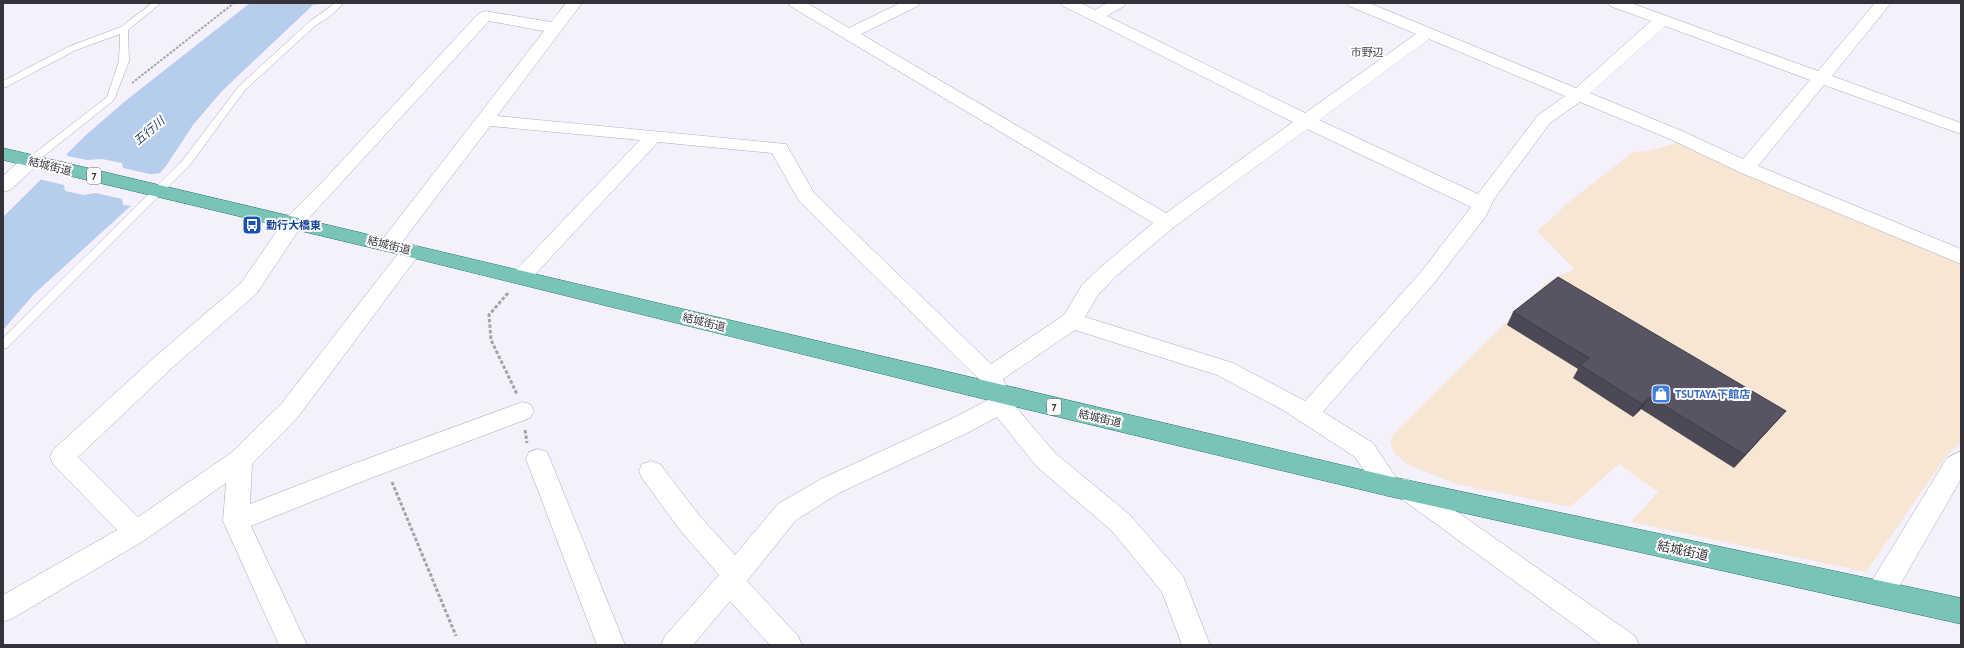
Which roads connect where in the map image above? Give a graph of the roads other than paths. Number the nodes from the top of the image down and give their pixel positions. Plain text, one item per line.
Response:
1 (158, 3) edge
2 (340, 3) edge
3 (574, 3) edge
4 (796, 3) edge
5 (912, 3) edge
6 (1069, 3) edge
7 (1118, 3) edge
8 (1355, 3) edge
9 (1616, 3) edge
10 (1883, 3) edge
11 (1095, 16) junction
12 (1662, 20) junction
13 (556, 28) junction
14 (124, 29) junction
15 (1427, 33) junction
16 (848, 34) junction
17 (1820, 78) junction
18 (3, 85) edge
19 (1578, 95) junction
20 (484, 120) junction
21 (1306, 120) junction
22 (1961, 129) edge
23 (654, 136) junction
24 (3, 154) edge
25 (34, 162) junction
26 (1746, 168) junction
27 (3, 186) edge
28 (155, 191) junction
29 (1482, 204) junction
30 (1167, 222) junction
31 (294, 223) junction
32 (389, 245) junction
33 (411, 251) junction
34 (1961, 257) edge
35 (521, 277) junction
36 (1072, 321) junction
37 (3, 345) edge
38 (996, 391) junction
39 (522, 411) road end
40 (1307, 414) junction
41 (240, 460) junction
42 (1961, 460) edge
43 (539, 462) road end
44 (651, 471) dead end
45 (1397, 488) junction
46 (236, 521) junction
47 (136, 532) junction
48 (733, 579) junction
49 (1880, 594) junction
50 (3, 609) edge
51 (1961, 611) edge
52 (293, 645) edge
53 (611, 645) edge
54 (675, 645) edge
55 (788, 645) edge
56 (1196, 645) edge
57 (1625, 645) edge

1 - 14 lane
2 - 28 lane
3 - 13 street
4 - 16 street
5 - 16 street
6 - 11 street
7 - 11 street
8 - 15 street
9 - 12 street
10 - 17 street
11 - 21 street
12 - 17 street
12 - 19 street
13 - 20 street
13 - 31 street
14 - 18 lane
14 - 25 lane
15 - 19 street
15 - 21 street
16 - 30 street
17 - 22 street
17 - 26 street
19 - 26 street
19 - 29 street
20 - 23 street
20 - 32 street
21 - 29 street
21 - 30 street
23 - 35 street
23 - 38 street
24 - 25 main road, 結城街道 / 7
25 - 27 street
25 - 28 main road, 結城街道 / 7
26 - 34 street
28 - 31 main road, 結城街道 / 7
28 - 37 lane
29 - 40 street
30 - 36 street
31 - 32 main road, 結城街道 / 7
31 - 47 street
32 - 33 main road, 結城街道 / 7
33 - 35 main road, 結城街道 / 7
33 - 41 street
35 - 38 main road, 結城街道 / 7
36 - 38 street
36 - 40 street
38 - 45 main road, 結城街道 / 7
38 - 48 street
38 - 56 street
39 - 46 street
40 - 45 street
41 - 46 street
41 - 47 street
42 - 49 street
43 - 53 street
44 - 48 street
45 - 49 main road, 結城街道 / 7
45 - 57 street, 結城街道
46 - 52 street
47 - 50 street
48 - 54 street
48 - 55 street
49 - 51 main road, 結城街道 / 7

